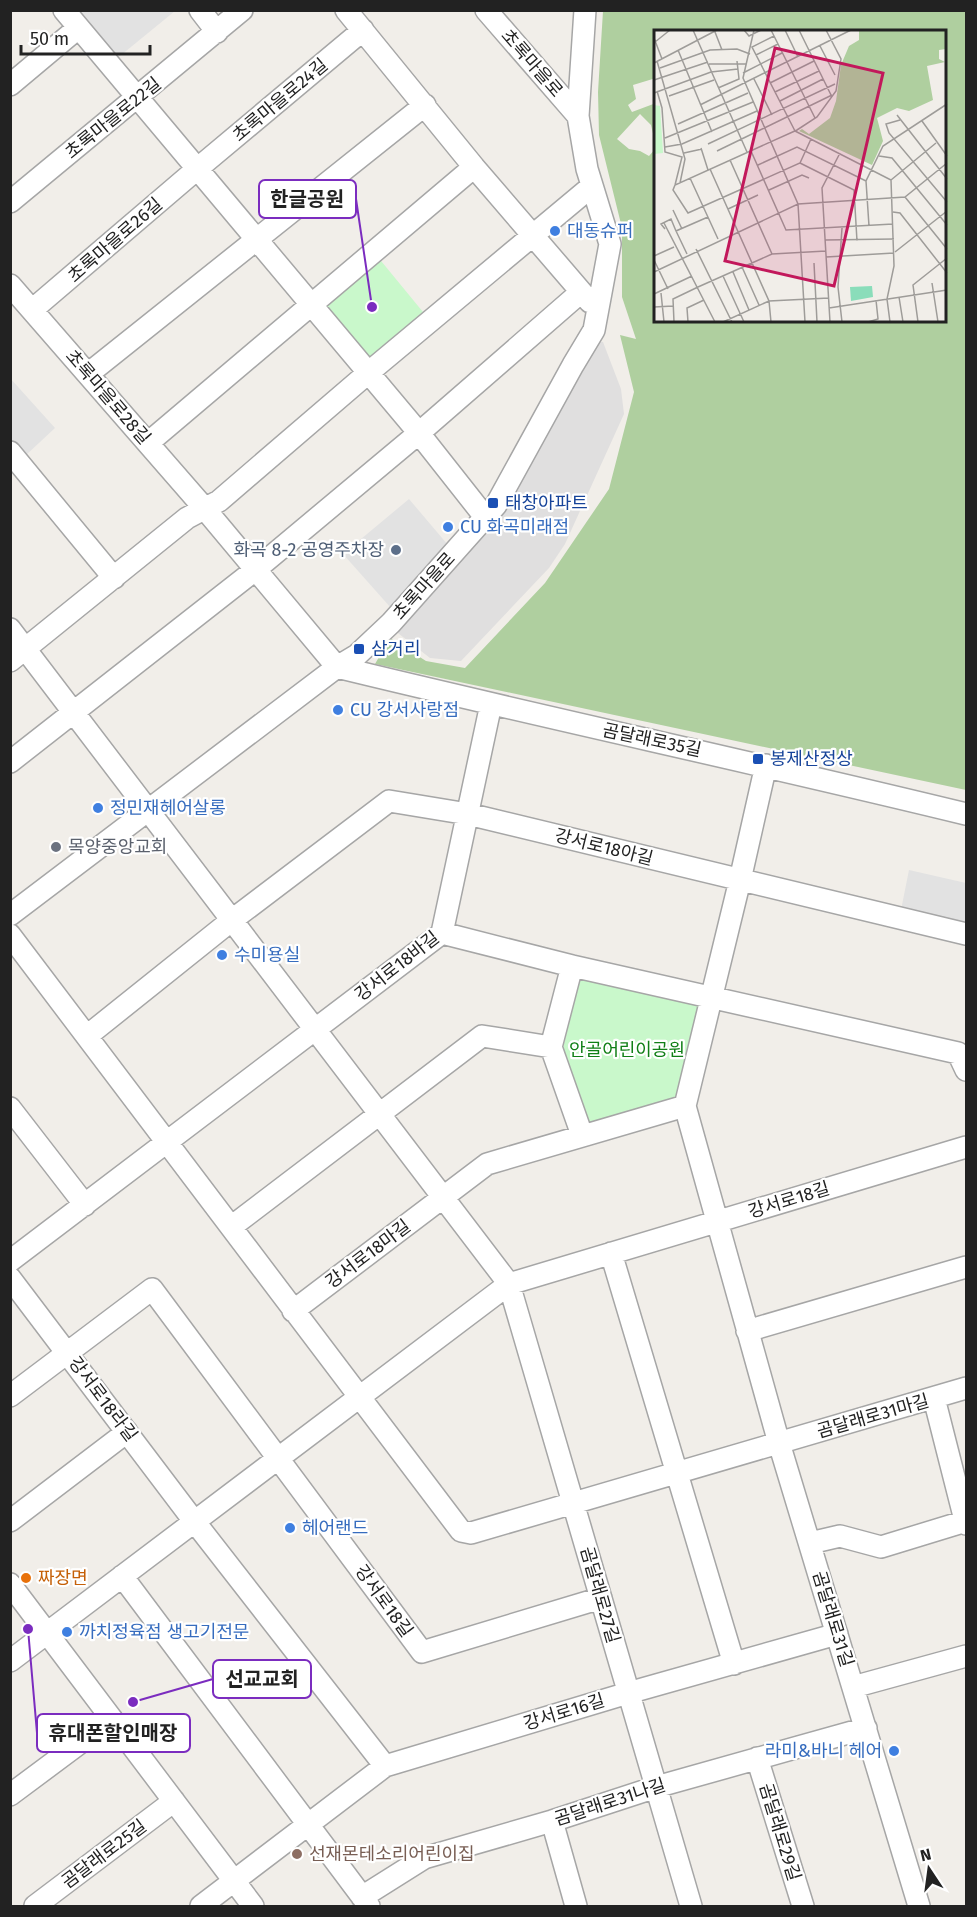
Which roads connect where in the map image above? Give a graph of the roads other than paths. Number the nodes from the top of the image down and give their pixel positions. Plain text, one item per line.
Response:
1 (64, 10) edge
2 (200, 10) edge
3 (242, 10) edge
4 (346, 10) edge
5 (486, 10) edge
6 (585, 10) edge
7 (78, 28) junction
8 (363, 30) junction
9 (217, 32) junction
10 (10, 85) edge
11 (137, 99) junction
12 (425, 105) junction
13 (578, 116) junction
14 (474, 167) junction
15 (197, 169) junction
16 (592, 186) junction
17 (10, 202) edge
18 (534, 235) junction
19 (255, 239) junction
20 (10, 285) edge
21 (581, 292) junction
22 (311, 305) junction
23 (32, 310) junction
24 (598, 311) junction
25 (368, 373) junction
26 (88, 374) junction
27 (419, 433) junction
28 (148, 443) junction
29 (10, 452) edge
30 (205, 508) junction
31 (485, 517) junction
32 (255, 570) junction
33 (114, 578) junction
34 (10, 629) edge
35 (18, 655) edge
36 (337, 667) junction
37 (491, 704) junction
38 (74, 712) junction
39 (10, 762) edge
40 (766, 765) junction
41 (148, 810) junction
42 (468, 814) junction
43 (966, 814) edge
44 (740, 880) junction
45 (10, 915) edge
46 (232, 920) junction
47 (442, 933) junction
48 (966, 934) edge
49 (10, 935) edge
50 (572, 966) junction
51 (712, 997) junction
52 (315, 1030) junction
53 (87, 1036) junction
54 (551, 1047) junction
55 (966, 1070) edge
56 (685, 1106) junction
57 (10, 1108) edge
58 (380, 1115) junction
59 (582, 1134) junction
60 (167, 1142) junction
61 (966, 1147) edge
62 (443, 1198) junction
63 (85, 1204) junction
64 (716, 1222) junction
65 (231, 1227) junction
66 (611, 1253) junction
67 (10, 1261) edge
68 (966, 1267) edge
69 (10, 1278) edge
70 (509, 1284) junction
71 (293, 1311) junction
72 (747, 1331) junction
73 (67, 1353) junction
74 (966, 1388) edge
75 (10, 1396) edge
76 (359, 1396) junction
77 (934, 1398) junction
78 (127, 1431) junction
79 (779, 1443) junction
80 (279, 1457) junction
81 (677, 1473) junction
82 (572, 1502) junction
83 (10, 1521) edge
84 (195, 1521) junction
85 (966, 1522) edge
86 (810, 1543) junction
87 (122, 1576) junction
88 (10, 1584) edge
89 (601, 1598) junction
90 (47, 1633) junction
91 (837, 1634) junction
92 (966, 1656) edge
93 (10, 1661) edge
94 (734, 1664) junction
95 (853, 1687) junction
96 (628, 1693) junction
97 (112, 1719) junction
98 (866, 1728) junction
99 (757, 1758) junction
100 (385, 1766) junction
101 (656, 1787) junction
102 (10, 1795) edge
103 (174, 1801) junction
104 (552, 1821) junction
105 (308, 1825) junction
106 (234, 1882) junction
107 (366, 1902) edge
108 (35, 1906) edge
109 (201, 1906) edge
110 (253, 1906) edge
111 (576, 1906) edge
112 (691, 1906) edge
113 (803, 1906) edge
114 (919, 1906) edge

1 - 7 street
2 - 9 street
3 - 9 street, 초록마을로22길
4 - 8 street
5 - 13 street, 초록마을로
6 - 13 street, 초록마을로
7 - 10 street
7 - 11 street
8 - 12 street
8 - 15 street, 초록마을로24길
9 - 11 street, 초록마을로22길
11 - 15 street
11 - 17 street, 초록마을로22길
12 - 14 street
12 - 19 street
13 - 16 street, 초록마을로
14 - 18 street
14 - 22 street
15 - 19 street
15 - 23 street, 초록마을로26길
16 - 18 street
16 - 24 street, 초록마을로
18 - 21 street
18 - 25 street
19 - 22 street
19 - 26 street
20 - 23 street, 초록마을로28길
21 - 24 street
21 - 27 street
22 - 25 street
22 - 28 street
23 - 26 street, 초록마을로28길
24 - 31 street, 초록마을로
25 - 27 street
25 - 30 street
26 - 28 street, 초록마을로28길
27 - 31 street
27 - 32 street
28 - 30 street, 초록마을로28길
29 - 33 street
30 - 32 street, 초록마을로28길
30 - 33 street
31 - 36 street, 초록마을로
32 - 36 street, 초록마을로28길
32 - 38 street
33 - 35 street
34 - 35 street
35 - 38 street
36 - 37 street, 곰달래로35길
36 - 41 street, 초록마을로
37 - 40 street, 곰달래로35길
37 - 42 street, 강서로18바길
38 - 39 street
38 - 41 street
40 - 43 street, 곰달래로35길
40 - 44 street
41 - 45 street, 초록마을로
41 - 46 street
42 - 44 street, 강서로18아길
42 - 46 street
42 - 47 street, 강서로18바길
44 - 48 street, 강서로18아길
44 - 51 street
46 - 52 street
46 - 53 street
47 - 50 street
47 - 52 street, 강서로18바길
49 - 53 street
50 - 51 street
50 - 54 street
51 - 55 street
51 - 56 street
52 - 58 street
52 - 60 street
53 - 60 street
54 - 58 street
54 - 59 street
56 - 59 street
56 - 64 street
57 - 63 street
58 - 62 street
58 - 65 street
59 - 62 street
60 - 63 street
60 - 65 street
61 - 64 street, 강서로18길
62 - 70 street
62 - 71 street, 강서로18마길
63 - 67 street
64 - 66 street, 강서로18길
64 - 72 street, 곰달래로31길
65 - 71 street
66 - 70 street, 강서로18길
66 - 81 street
68 - 72 street
69 - 73 street, 강서로18라길
70 - 76 street, 강서로18길
70 - 82 street, 곰달래로27길
71 - 76 street
72 - 79 street, 곰달래로31길
73 - 75 street
73 - 78 street, 강서로18라길
73 - 80 street, 강서로18길
74 - 77 street, 곰달래로31마길
76 - 80 street, 강서로18길
76 - 82 street
77 - 79 street, 곰달래로31마길
77 - 85 street
78 - 83 street
78 - 84 street, 강서로18라길
79 - 81 street
79 - 86 street, 곰달래로31길
80 - 84 street, 강서로18길
80 - 89 street, 강서로18길
81 - 82 street
81 - 94 street
82 - 89 street, 곰달래로27길
84 - 87 street, 강서로18길
84 - 100 street
85 - 86 street
86 - 91 street, 곰달래로31길
87 - 90 street, 강서로18길
87 - 105 street
88 - 90 street
89 - 96 street, 곰달래로27길
90 - 93 street, 강서로18길
90 - 97 street
91 - 94 street, 강서로16길
91 - 95 street, 곰달래로31길
92 - 95 street
94 - 96 street, 강서로16길
95 - 98 street, 곰달래로31길
96 - 100 street, 강서로16길
96 - 101 street, 곰달래로27길
97 - 102 street
97 - 103 street
98 - 99 street, 곰달래로31나길
98 - 114 street, 곰달래로31길
99 - 101 street, 곰달래로31나길
99 - 113 street, 곰달래로29길
100 - 105 street, 강서로16길
101 - 104 street, 곰달래로31나길
101 - 112 street, 곰달래로27길
103 - 106 street
103 - 108 street, 곰달래로25길
104 - 107 street, 곰달래로31나길
104 - 111 street
105 - 106 street, 강서로16길
105 - 107 street
106 - 109 street, 강서로16길
106 - 110 street

